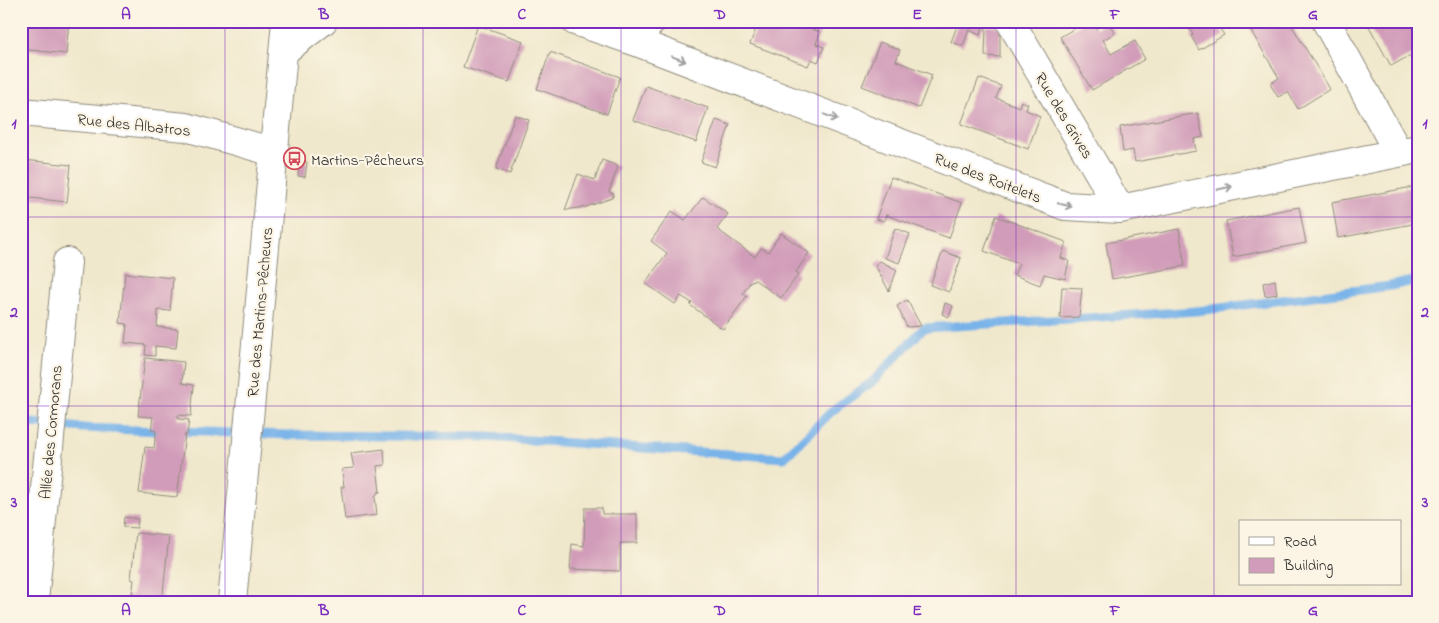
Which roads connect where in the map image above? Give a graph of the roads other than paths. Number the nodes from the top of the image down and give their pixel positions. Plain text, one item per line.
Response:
1 (286, 21) edge
2 (323, 21) edge
3 (575, 21) edge
4 (652, 21) edge
5 (1010, 21) edge
6 (1326, 21) edge
7 (634, 41) junction
8 (284, 51) junction
9 (21, 112) edge
10 (1408, 151) edge
11 (274, 152) junction
12 (1120, 209) junction
13 (67, 262) dead end
14 (34, 602) edge
15 (232, 602) edge

1 - 8 street, Rue des Martins-Pêcheurs
2 - 8 street
3 - 7 street, Rue des Roitelets
4 - 7 street
5 - 12 street, Rue des Grives
6 - 10 street
7 -> 12 street, Rue des Roitelets
8 - 11 street, Rue des Martins-Pêcheurs
9 - 11 street, Rue des Albatros
12 -> 10 street, Rue des Roitelets
11 - 15 street, Rue des Martins-Pêcheurs
13 - 14 street, Allée des Cormorans

